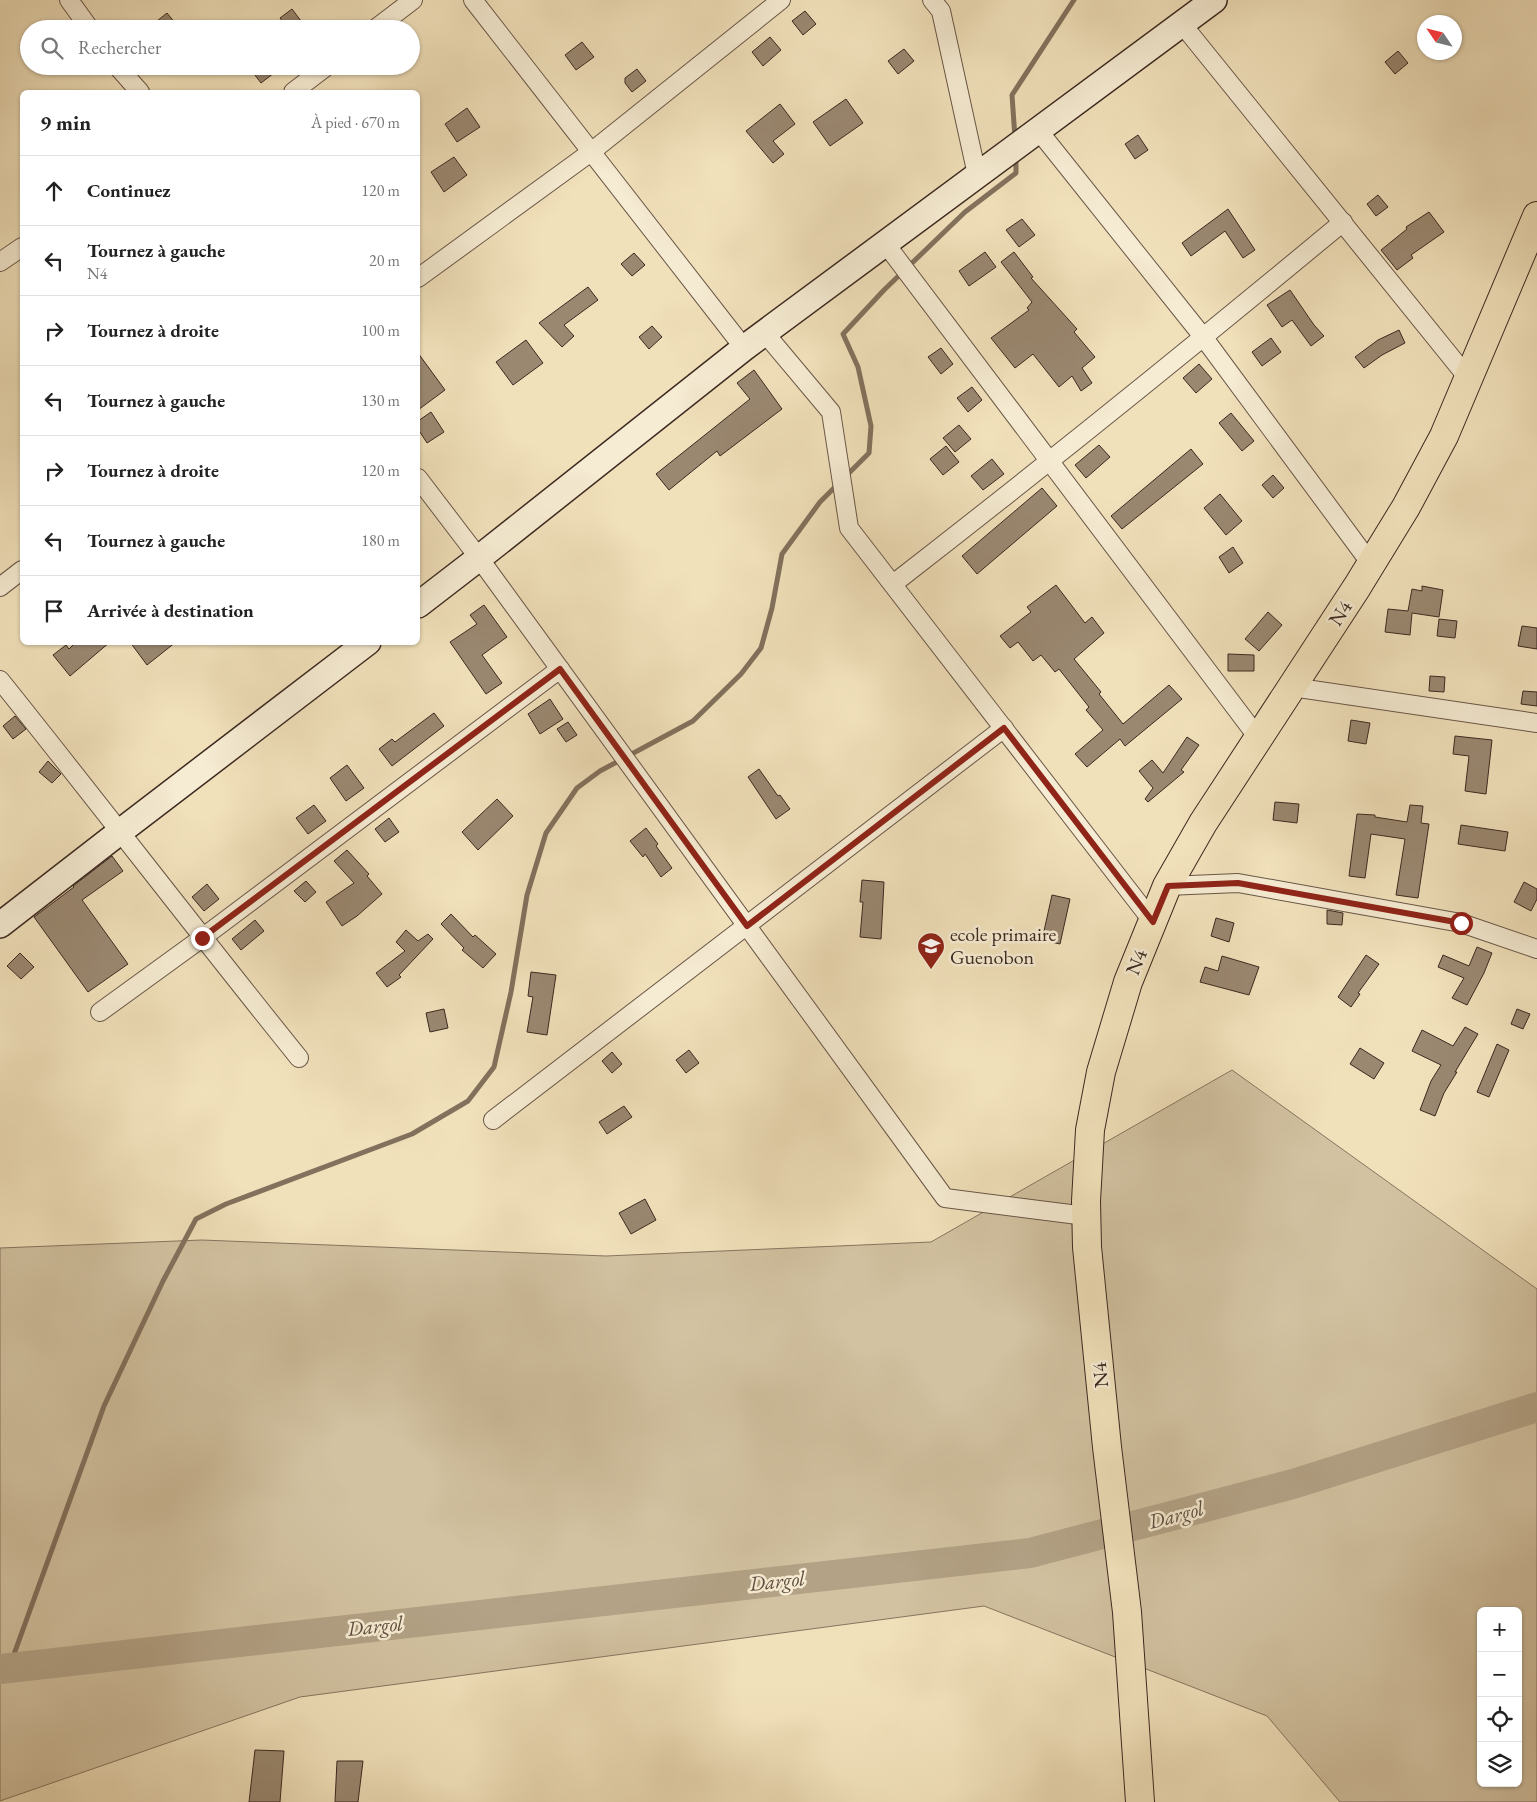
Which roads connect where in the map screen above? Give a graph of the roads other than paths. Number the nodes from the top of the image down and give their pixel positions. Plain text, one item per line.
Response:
1 (69, 0) edge
2 (412, 0) edge
3 (473, 0) edge
4 (782, 0) edge
5 (932, 0) edge
6 (1214, 0) edge
7 (83, 20) edge
8 (386, 20) edge
9 (1182, 24) junction
10 (125, 75) edge
11 (315, 75) edge
12 (138, 90) edge
13 (296, 90) edge
14 (1032, 135) junction
15 (591, 152) junction
16 (977, 175) junction
17 (1537, 216) edge
18 (1343, 222) junction
19 (886, 243) junction
20 (20, 248) edge
21 (0, 262) edge
22 (420, 277) edge
23 (764, 332) junction
24 (1204, 338) junction
25 (744, 348) junction
26 (1468, 378) junction
27 (1050, 462) junction
28 (420, 481) edge
29 (478, 558) junction
30 (1371, 564) junction
31 (20, 572) edge
32 (893, 584) junction
33 (0, 587) edge
34 (420, 603) edge
35 (364, 645) edge
36 (560, 669) junction
37 (0, 680) edge
38 (1292, 687) junction
39 (1537, 723) edge
40 (1004, 728) junction
41 (1259, 739) junction
42 (121, 830) junction
43 (1168, 886) junction
44 (1153, 922) junction
45 (0, 925) edge
46 (747, 926) junction
47 (202, 938) junction
48 (1537, 949) edge
49 (100, 1012) dead end
50 (299, 1058) dead end
51 (493, 1120) dead end
52 (1086, 1216) junction
53 (1140, 1802) edge

1 - 7 street
2 - 8 street
3 - 15 street
4 - 15 street
5 - 16 street
6 - 9 main road
9 - 14 main road
9 - 18 street
10 - 12 street
11 - 13 street
14 - 16 main road
14 - 24 street
15 - 22 street
15 - 25 street
16 - 19 main road
17 - 26 main road, N4
18 - 24 street
18 - 26 street
19 - 23 main road
19 - 27 street
20 - 21 street
23 - 25 main road
23 - 32 street
24 - 27 street
24 - 30 street
25 - 29 main road
26 - 30 main road, N4
27 - 32 street
27 - 41 street
28 - 29 street
29 - 34 main road
29 - 36 street
30 - 38 main road, N4
31 - 33 street
32 - 40 street
35 - 42 main road
36 - 46 street
36 - 47 street
37 - 42 street
38 - 39 street
38 - 41 main road, N4
40 - 44 street
40 - 46 street
41 - 43 main road, N4
42 - 45 main road
42 - 47 street
43 - 44 main road, N4
43 - 48 street
44 - 52 main road, N4
46 - 51 street
46 - 52 street
47 - 49 street
47 - 50 street
52 - 53 main road, N4

